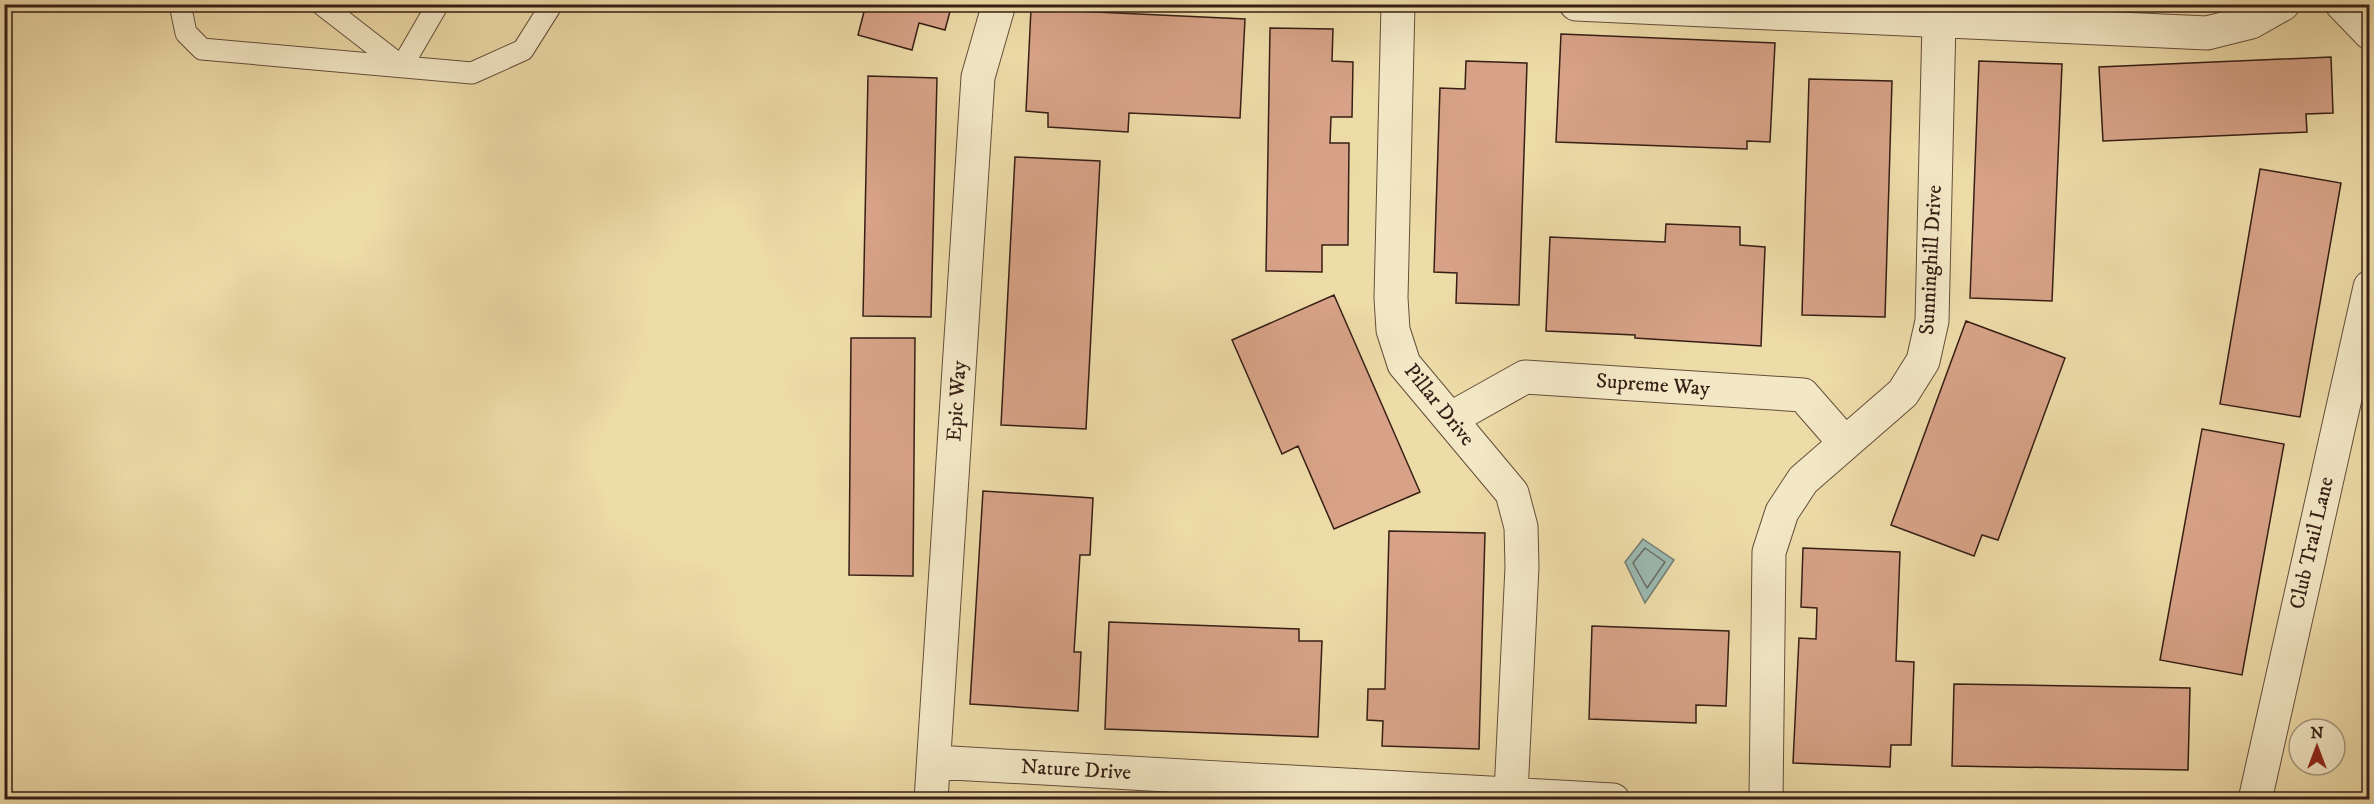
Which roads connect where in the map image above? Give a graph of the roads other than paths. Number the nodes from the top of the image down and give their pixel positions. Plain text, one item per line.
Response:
1 (180, 4) edge
2 (321, 4) edge
3 (438, 4) edge
4 (552, 4) edge
5 (999, 4) edge
6 (1398, 4) edge
7 (1576, 4) edge
8 (2283, 4) edge
9 (2342, 4) edge
10 (1939, 21) junction
11 (2370, 33) edge
12 (402, 66) junction
13 (2370, 287) edge
14 (1450, 419) junction
15 (1845, 443) junction
16 (934, 762) junction
17 (1320, 791) edge
18 (1511, 794) junction
19 (931, 800) edge
20 (1613, 800) edge
21 (1766, 800) edge
22 (2255, 800) edge

1 - 12 lane
2 - 12 lane
3 - 12 lane
4 - 12 lane
5 - 16 street, Epic Way
6 - 14 street, Pillar Drive
7 - 10 street
8 - 10 street
9 - 11 street
10 - 15 street, Sunninghill Drive
13 - 22 street, Club Trail Lane
14 - 15 street, Supreme Way
14 - 18 street, Pillar Drive
15 - 21 street, Sunninghill Drive
16 - 17 street, Nature Drive
16 - 19 street, Epic Way
17 - 18 street, Nature Drive
18 - 20 street, Nature Drive

